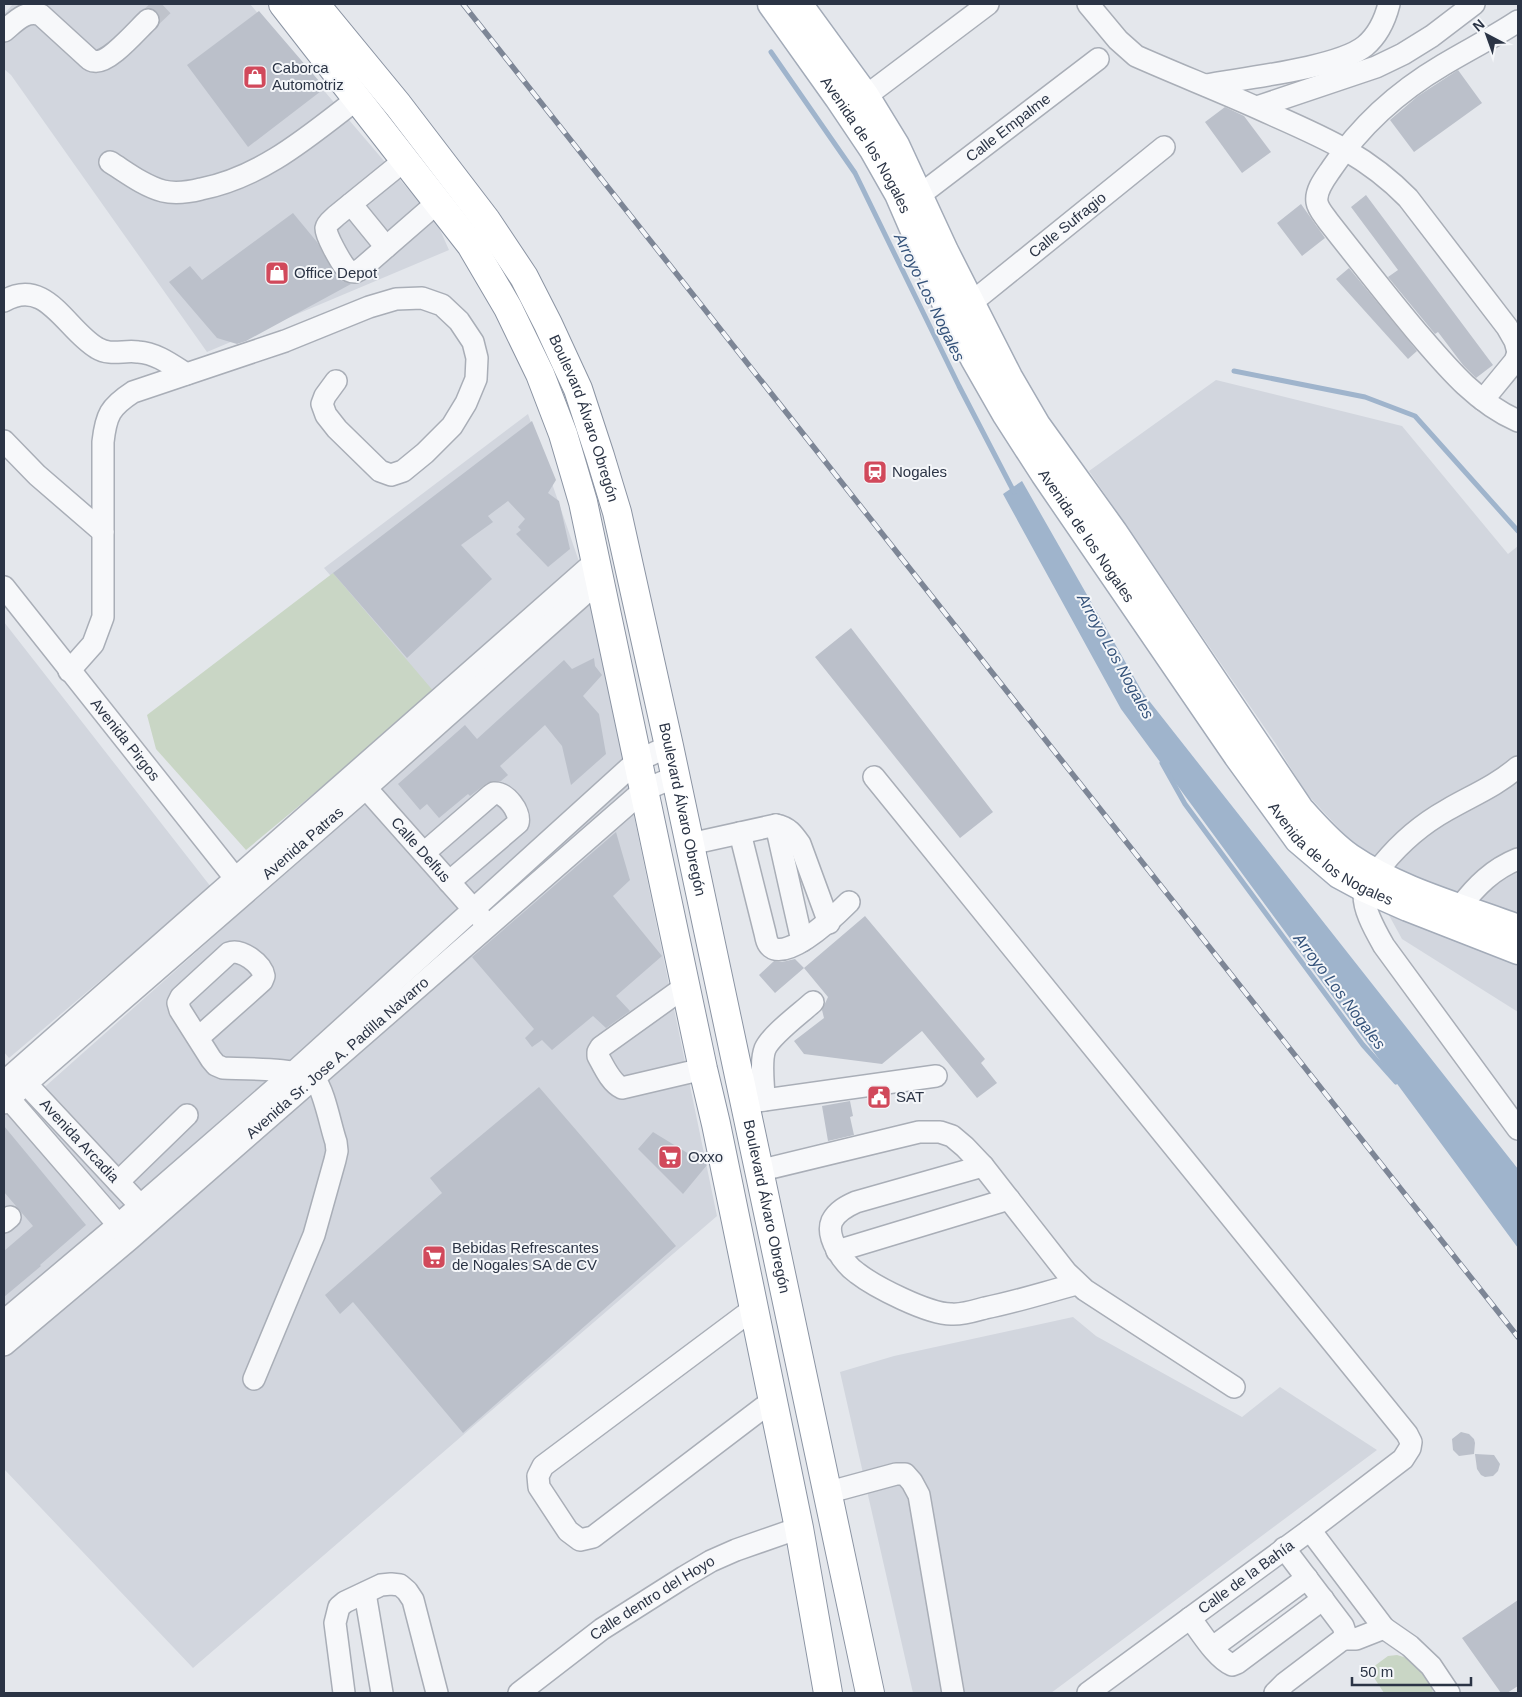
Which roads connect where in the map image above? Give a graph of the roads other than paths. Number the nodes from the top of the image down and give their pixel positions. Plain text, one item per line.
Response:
1 (283, 4) edge
2 (315, 4) edge
3 (771, 4) edge
4 (988, 4) edge
5 (1088, 4) edge
6 (1389, 4) edge
7 (1474, 4) edge
8 (802, 5) edge
9 (148, 20) tunnel mouth
10 (1518, 21) edge
11 (4, 31) edge
12 (1098, 59) dead end
13 (1206, 85) junction
14 (866, 96) junction
15 (357, 99) junction
16 (1257, 107) junction
17 (1164, 147) dead end
18 (1345, 149) junction
19 (405, 160) junction
20 (110, 162) dead end
21 (920, 195) junction
22 (438, 202) junction
23 (351, 204) junction
24 (386, 247) junction
25 (4, 301) edge
26 (972, 303) junction
27 (1518, 352) edge
28 (186, 374) junction
29 (336, 381) dead end
30 (1483, 400) junction
31 (1518, 421) edge
32 (4, 442) edge
33 (103, 532) junction
34 (598, 571) junction
35 (4, 588) edge
36 (69, 671) junction
37 (669, 746) junction
38 (637, 761) junction
39 (1518, 767) edge
40 (675, 776) junction
41 (874, 777) dead end
42 (360, 781) junction
43 (644, 790) junction
44 (776, 825) junction
45 (740, 833) junction
46 (690, 844) junction
47 (424, 853) junction
48 (1518, 859) edge
49 (1371, 881) junction
50 (449, 882) junction
51 (241, 885) junction
52 (850, 902) dead end
53 (1460, 907) junction
54 (474, 909) junction
55 (829, 923) junction
56 (488, 925) junction
57 (1518, 928) edge
58 (802, 941) junction
59 (1518, 951) edge
60 (686, 986) junction
61 (719, 986) junction
62 (813, 1002) dead end
63 (198, 1038) dead end
64 (703, 1070) junction
65 (304, 1075) junction
66 (936, 1076) dead end
67 (9, 1086) edge
68 (754, 1101) junction
69 (187, 1115) dead end
70 (1518, 1129) edge
71 (756, 1162) junction
72 (983, 1166) junction
73 (118, 1182) junction
74 (1009, 1199) junction
75 (146, 1213) junction
76 (124, 1232) junction
77 (837, 1251) junction
78 (1077, 1284) junction
79 (753, 1309) junction
80 (4, 1321) edge
81 (4, 1345) edge
82 (254, 1379) dead end
83 (1234, 1387) dead end
84 (773, 1400) junction
85 (826, 1493) junction
86 (799, 1528) junction
87 (1310, 1530) junction
88 (1284, 1548) junction
89 (1307, 1578) junction
90 (365, 1593) junction
91 (1323, 1599) junction
92 (1190, 1618) junction
93 (1384, 1628) junction
94 (1343, 1639) junction
95 (1213, 1648) junction
96 (1114, 1686) edge
97 (344, 1693) edge
98 (382, 1693) edge
99 (437, 1693) edge
100 (519, 1693) edge
101 (828, 1693) edge
102 (870, 1693) edge
103 (953, 1693) edge
104 (1088, 1693) edge
105 (1276, 1693) edge
106 (1449, 1693) edge

1 - 15 highway, Boulevard Álvaro Obregón
2 - 37 highway, Boulevard Álvaro Obregón
3 - 49 main road, Avenida de los Nogales
4 - 14 street
5 - 13 street
6 - 13 street
7 - 16 street
8 - 14 main road, Avenida de los Nogales
9 - 11 street
10 - 18 street
12 - 21 street, Calle Empalme
13 - 16 street
14 - 21 main road, Avenida de los Nogales
15 - 19 highway, Boulevard Álvaro Obregón
15 - 20 street
16 - 18 street
17 - 26 street, Calle Sufragio
18 - 27 street
18 - 30 street
19 - 22 highway, Boulevard Álvaro Obregón
19 - 23 street
21 - 26 main road, Avenida de los Nogales
22 - 24 street
22 - 34 highway, Boulevard Álvaro Obregón
23 - 24 street
23 - 24 street
25 - 28 street
26 - 49 main road, Avenida de los Nogales
27 - 30 street
28 - 29 street
28 - 33 street
30 - 31 street
32 - 33 street
33 - 36 street
34 - 38 highway, Boulevard Álvaro Obregón
34 - 42 street, Avenida Patras
35 - 36 street, Avenida Pirgos
36 - 51 street, Avenida Pirgos
37 - 38 street, Avenida Sr. Jose A. Padilla Navarro
37 - 40 highway, Boulevard Álvaro Obregón
38 - 43 highway, Boulevard Álvaro Obregón
38 - 54 street, Avenida Sr. Jose A. Padilla Navarro
39 - 49 street
40 - 43 street, Avenida Sr. Jose A. Padilla Navarro
40 - 46 highway, Boulevard Álvaro Obregón
41 - 87 street, Calle de la Bahía
42 - 47 street, Calle Delfus
42 - 51 street, Avenida Patras
43 - 56 street, Avenida Sr. Jose A. Padilla Navarro
43 - 60 highway, Boulevard Álvaro Obregón
44 - 45 street
44 - 55 street
44 - 58 street
45 - 46 street
45 - 58 street
46 - 61 highway, Boulevard Álvaro Obregón
47 - 50 street, Calle Delfus
47 - 50 street
48 - 53 street
49 - 53 main road, Avenida de los Nogales
49 - 59 main road, Avenida de los Nogales
49 - 70 street
50 - 54 street, Calle Delfus
51 - 67 street, Avenida Patras
52 - 55 street
53 - 57 main road, Avenida de los Nogales
54 - 56 street, Calle Delfus
54 - 65 street, Avenida Sr. Jose A. Padilla Navarro
55 - 58 street
56 - 65 street, Avenida Sr. Jose A. Padilla Navarro
60 - 64 highway, Boulevard Álvaro Obregón
60 - 64 street
61 - 64 highway
61 - 68 highway, Boulevard Álvaro Obregón
62 - 68 street
63 - 65 street
64 - 71 highway
64 - 79 highway, Boulevard Álvaro Obregón
65 - 75 street, Avenida Sr. Jose A. Padilla Navarro
65 - 82 street
66 - 68 street
67 - 73 street, Avenida Arcadia
67 - 76 street, Avenida Arcadia
68 - 71 highway, Boulevard Álvaro Obregón
69 - 73 street
71 - 72 street
71 - 85 highway, Boulevard Álvaro Obregón
72 - 74 street
72 - 77 street
73 - 75 street, Avenida Arcadia
74 - 77 street
74 - 78 street
75 - 76 street, Avenida Sr. Jose A. Padilla Navarro
76 - 80 street, Avenida Sr. Jose A. Padilla Navarro
76 - 81 street, Avenida Sr. Jose A. Padilla Navarro
77 - 78 street
78 - 83 street
79 - 84 highway, Boulevard Álvaro Obregón
79 - 84 street
84 - 86 highway, Boulevard Álvaro Obregón
85 - 102 highway, Boulevard Álvaro Obregón
85 - 103 street
86 - 100 street, Calle dentro del Hoyo
86 - 101 highway, Boulevard Álvaro Obregón
87 - 88 street, Calle de la Bahía
87 - 93 street
88 - 89 street
88 - 92 street, Calle de la Bahía
89 - 91 street
89 - 95 street
90 - 97 street
90 - 98 street
90 - 99 street
91 - 94 street
91 - 95 street
92 - 95 street
92 - 96 street, Calle de la Bahía
93 - 94 street
93 - 106 street
94 - 105 street
96 - 104 street, Calle de la Bahía

